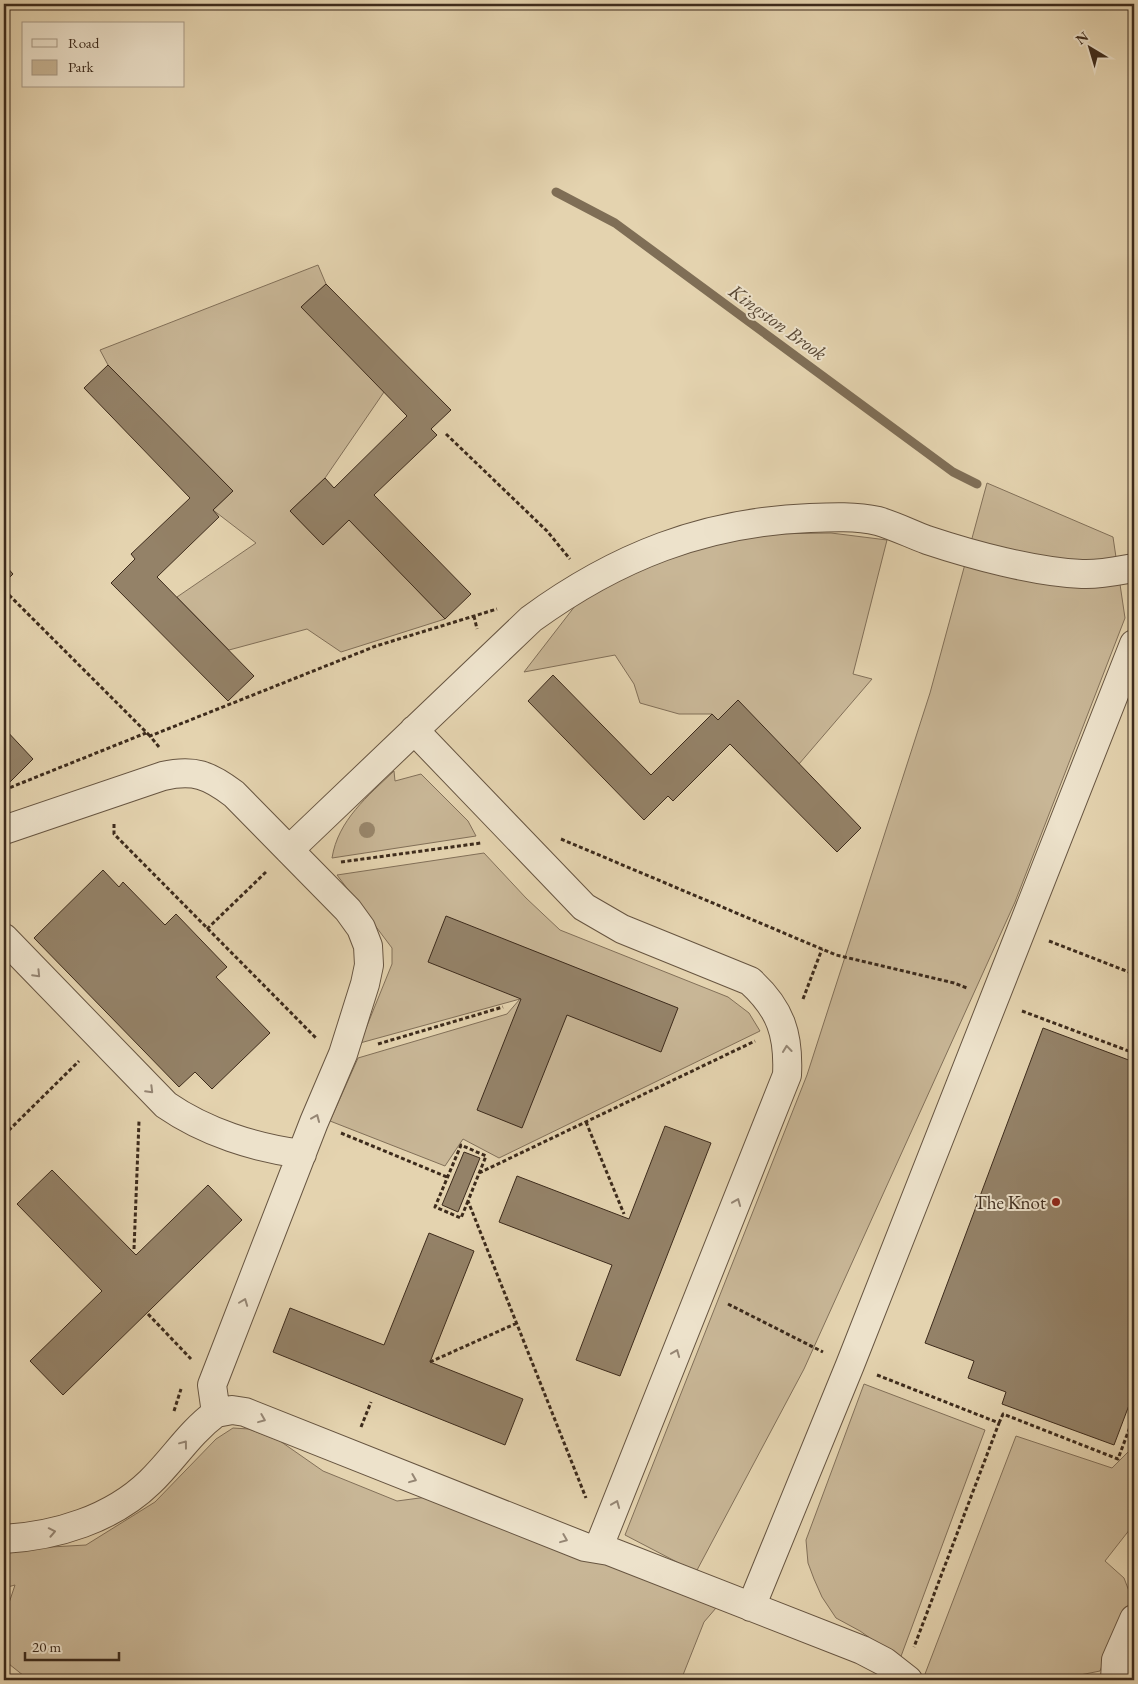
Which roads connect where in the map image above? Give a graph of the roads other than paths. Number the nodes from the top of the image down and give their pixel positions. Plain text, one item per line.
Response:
1 (1134, 568) edge
2 (1134, 644) edge
3 (414, 730) junction
4 (6, 825) edge
5 (290, 850) junction
6 (4, 938) edge
7 (302, 1154) junction
8 (216, 1414) junction
9 (4, 1547) edge
10 (598, 1549) junction
11 (751, 1606) junction
12 (1134, 1619) edge
13 (904, 1677) edge
14 (1115, 1680) edge

1 - 3 lane
2 - 11 lane
3 - 5 lane
10 -> 3 lane
4 - 5 lane
7 -> 5 lane
6 -> 7 lane
8 -> 7 lane
9 -> 8 lane
8 -> 10 lane
10 - 11 lane
11 - 13 lane
12 - 14 lane

